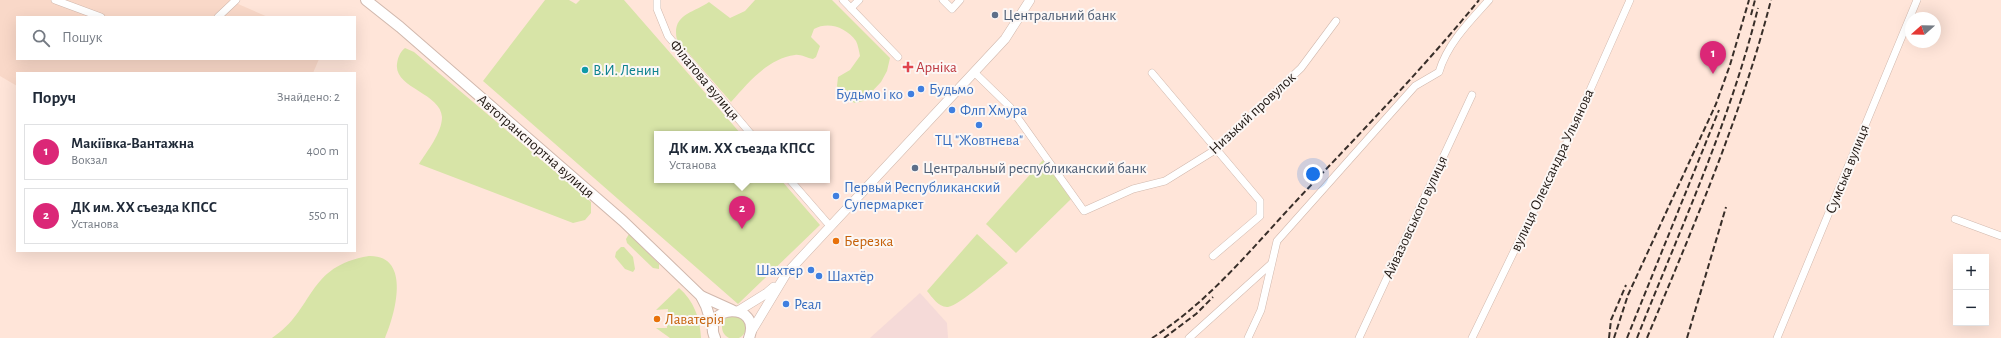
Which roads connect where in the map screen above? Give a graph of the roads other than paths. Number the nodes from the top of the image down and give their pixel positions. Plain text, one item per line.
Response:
1 (55, 0) edge
2 (236, 0) edge
3 (366, 0) edge
4 (657, 0) edge
5 (843, 0) edge
6 (859, 0) edge
7 (943, 0) edge
8 (960, 0) edge
9 (1489, 0) edge
10 (1630, 0) edge
11 (1917, 0) edge
12 (1028, 1) edge
13 (851, 8) junction
14 (98, 16) edge
15 (219, 16) edge
16 (1336, 21) dead end
17 (898, 57) dead end
18 (975, 73) junction
19 (1152, 73) dead end
20 (1472, 96) dead end
21 (748, 131) edge
22 (1216, 149) junction
23 (793, 183) edge
24 (1955, 219) dead end
25 (830, 226) junction
26 (2001, 236) edge
27 (1213, 256) dead end
28 (1272, 264) junction
29 (786, 274) junction
30 (701, 296) junction
31 (735, 310) junction
32 (714, 335) edge
33 (750, 336) edge
34 (1189, 338) edge
35 (1248, 338) edge
36 (1359, 338) edge
37 (1472, 338) edge
38 (1777, 338) edge

1 - 14 street
2 - 15 street
3 - 30 main road, Автотранспортна вулиця
4 - 21 street, Філатова вулиця
5 - 13 street
6 - 13 street
7 - 8 street
9 - 28 street
10 - 37 street, вулиця Олександра Ульянова
11 - 38 street, Сумська вулиця
12 - 18 street
13 - 17 street
16 - 22 street, Низький провулок
18 - 22 street, Низький провулок
18 - 25 street
19 - 22 street
20 - 36 street, Айвазовського вулиця
22 - 27 street
23 - 25 street
24 - 26 street
25 - 29 street
28 - 34 street
28 - 35 street
29 - 31 street
29 - 33 street
30 - 31 main road
30 - 32 main road
31 - 32 main road
31 - 33 main road

